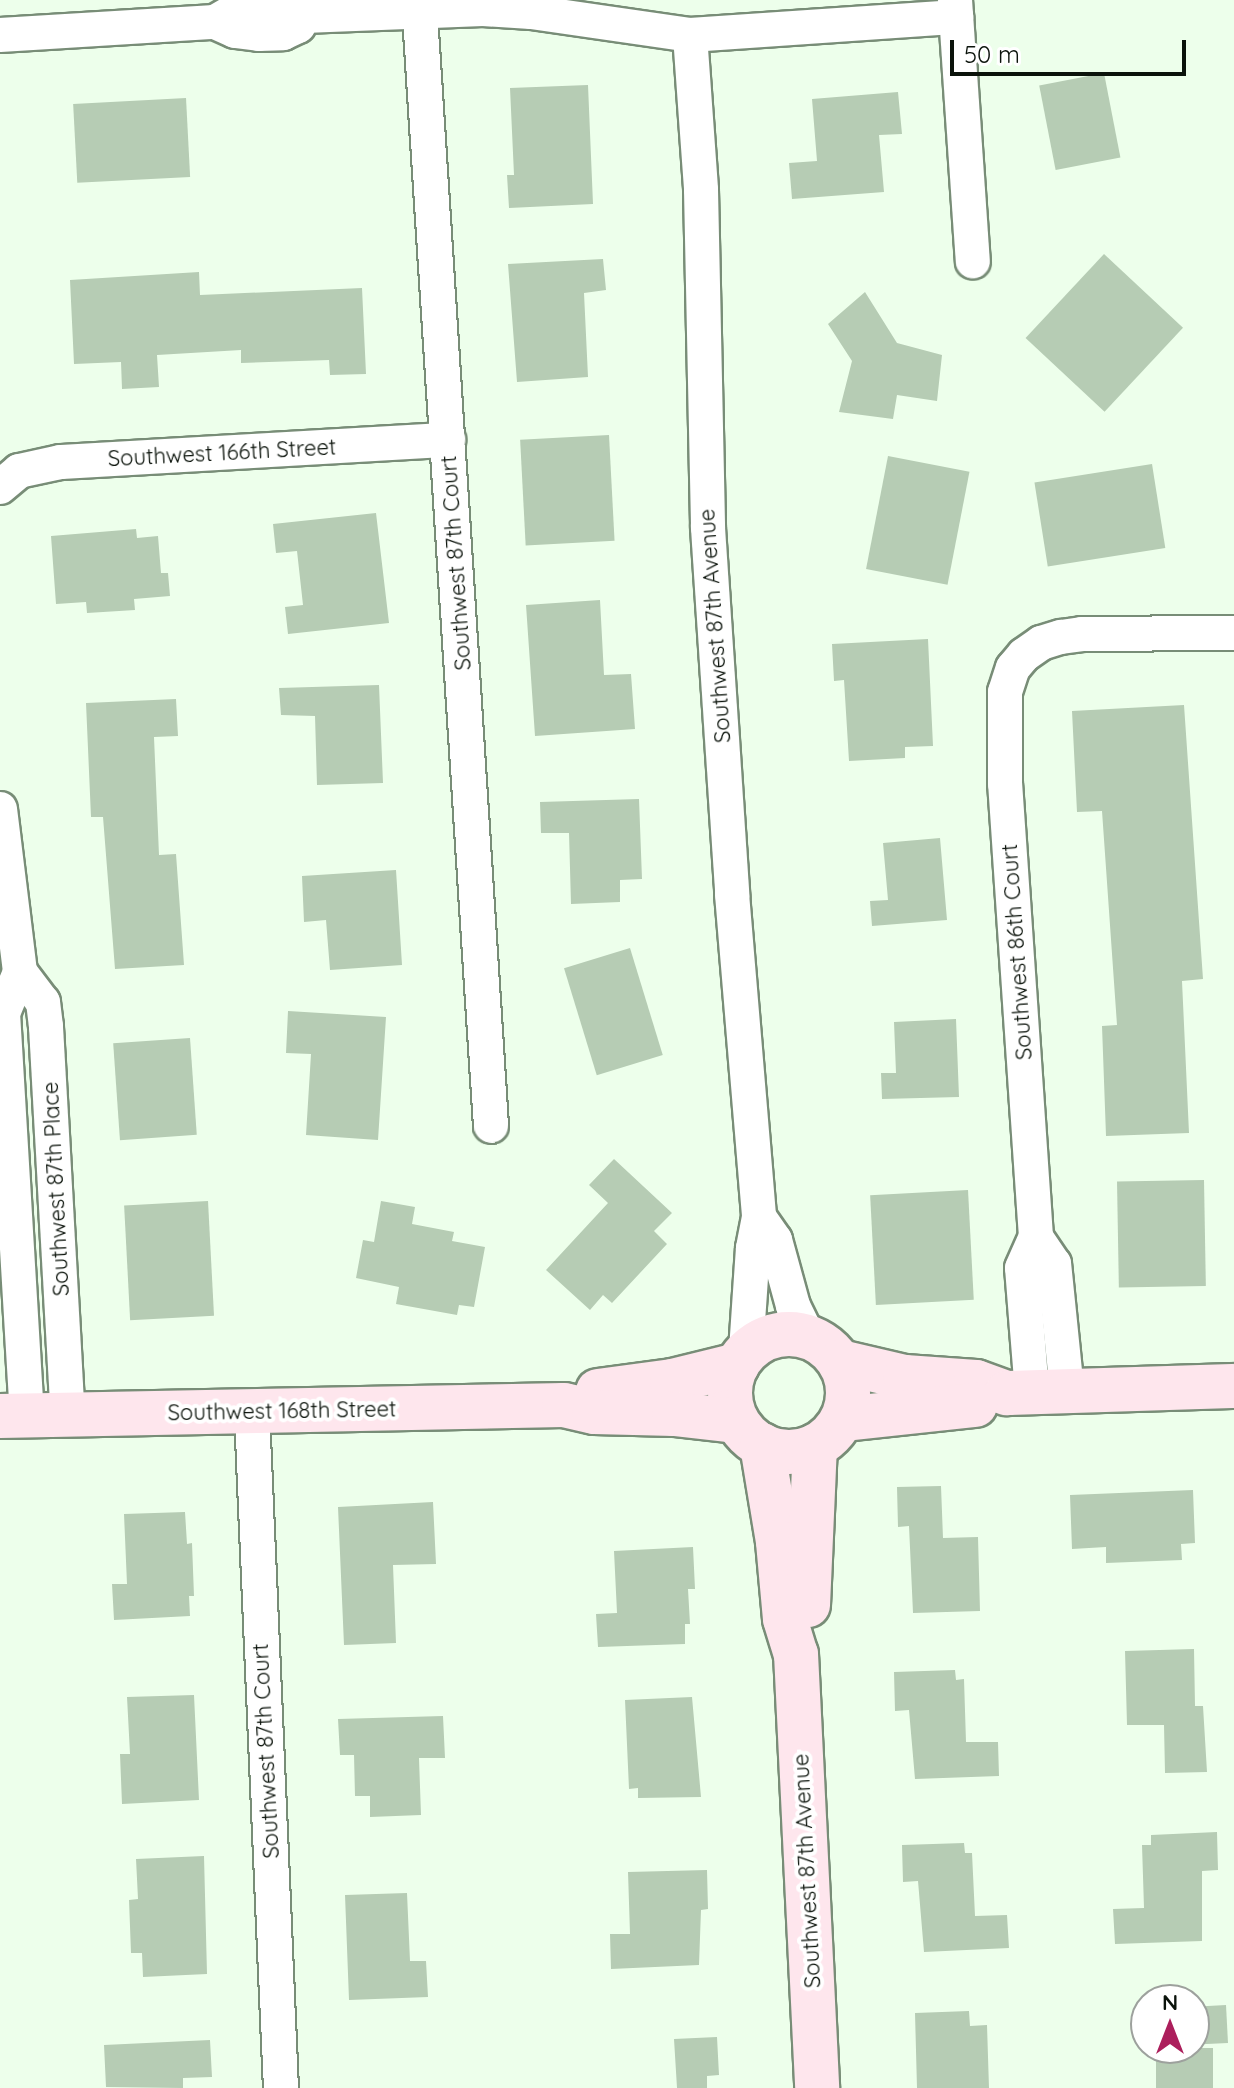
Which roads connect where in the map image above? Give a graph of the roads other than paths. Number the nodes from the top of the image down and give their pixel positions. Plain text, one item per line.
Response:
1 (419, 5) edge
2 (956, 8) edge
3 (0, 35) edge
4 (690, 35) junction
5 (973, 261) dead end
6 (448, 440) junction
7 (1, 486) edge
8 (1234, 633) edge
9 (0, 809) edge
10 (20, 972) junction
11 (491, 1126) dead end
12 (759, 1217) junction
13 (824, 1350) junction
14 (742, 1358) junction
15 (1234, 1386) edge
16 (1035, 1392) junction
17 (564, 1405) junction
18 (252, 1414) junction
19 (32, 1415) edge
20 (829, 1432) junction
21 (749, 1433) junction
22 (796, 1654) junction
23 (281, 2088) edge
24 (817, 2088) edge

1 - 3 street
1 - 4 street
1 - 6 street, Southwest 87th Court
2 - 4 street
2 - 5 street
4 - 12 street, Southwest 87th Avenue
6 - 7 street, Southwest 166th Street
6 - 11 street, Southwest 87th Court
8 - 16 street, Southwest 86th Court
9 - 10 street, Southwest 87th Place
10 - 19 street, Southwest 87th Place
10 - 19 street, Southwest 87th Place
12 - 13 street, Southwest 87th Avenue
12 - 14 street, Southwest 87th Avenue
13 - 14 street
13 - 16 street
13 - 20 street
14 - 17 street, Southwest 168th Street
14 - 21 street
15 - 16 street
16 - 20 street
17 - 18 street, Southwest 168th Street
17 - 21 street, Southwest 168th Street
18 - 19 street, Southwest 168th Street
18 - 23 street, Southwest 87th Court
20 - 21 street
20 - 22 street, Southwest 87th Avenue
21 - 22 street, Southwest 87th Avenue
22 - 24 street, Southwest 87th Avenue

